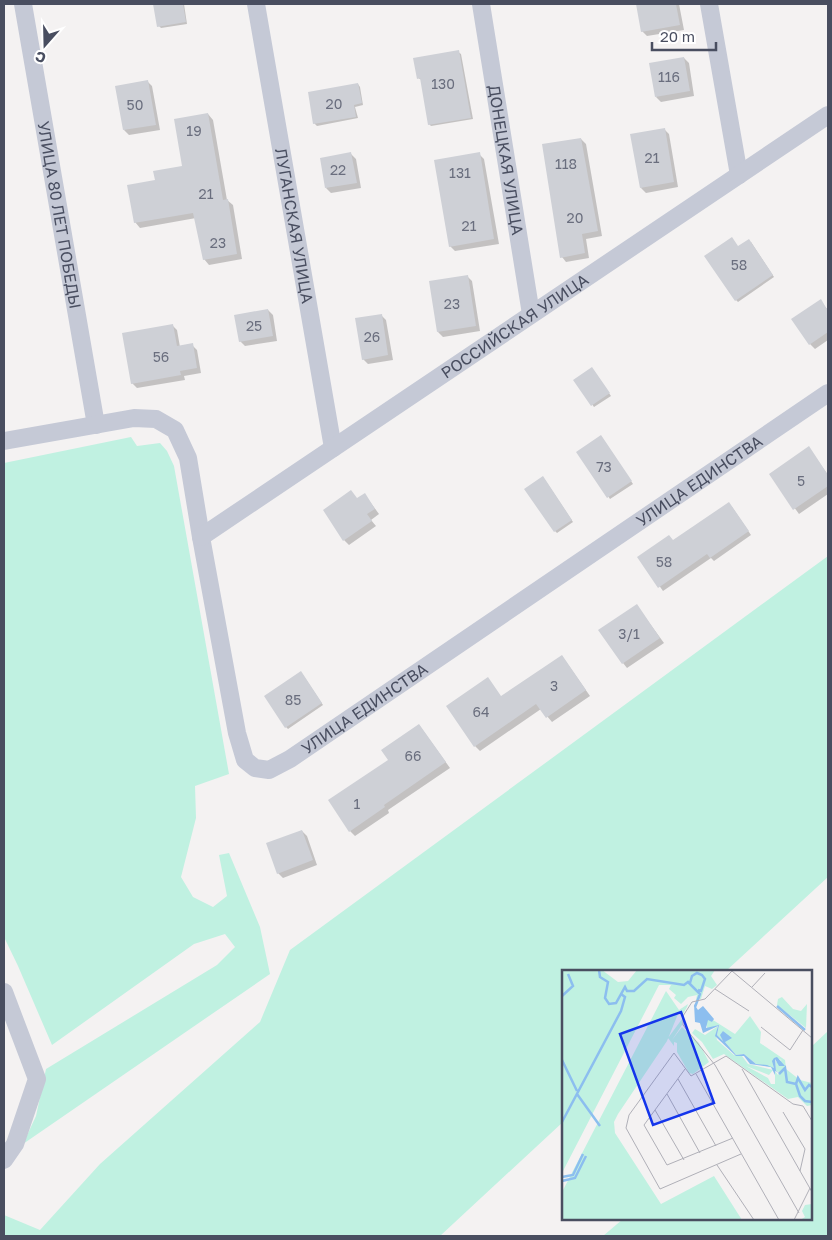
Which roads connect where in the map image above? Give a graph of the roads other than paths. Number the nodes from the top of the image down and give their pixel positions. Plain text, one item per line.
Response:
1 (23, 4) edge
2 (256, 4) edge
3 (481, 4) edge
4 (709, 4) edge
5 (828, 115) edge
6 (739, 175) junction
7 (532, 314) junction
8 (828, 393) edge
9 (96, 425) junction
10 (4, 441) edge
11 (333, 448) junction
12 (201, 537) junction
13 (4, 992) edge
14 (4, 1160) edge

1 - 9 street, УЛИЦА 80 ЛЕТ ПОБЕДЫ
2 - 11 street, ЛУГАНСКАЯ УЛИЦА
3 - 7 street, ДОНЕЦКАЯ УЛИЦА
4 - 6 street
5 - 6 street, РОССИЙСКАЯ УЛИЦА
6 - 7 street, РОССИЙСКАЯ УЛИЦА
7 - 11 street, РОССИЙСКАЯ УЛИЦА
8 - 12 street, УЛИЦА ЕДИНСТВА
9 - 10 street, УЛИЦА ЕДИНСТВА
9 - 12 street, УЛИЦА ЕДИНСТВА
11 - 12 street, РОССИЙСКАЯ УЛИЦА
13 - 14 street

